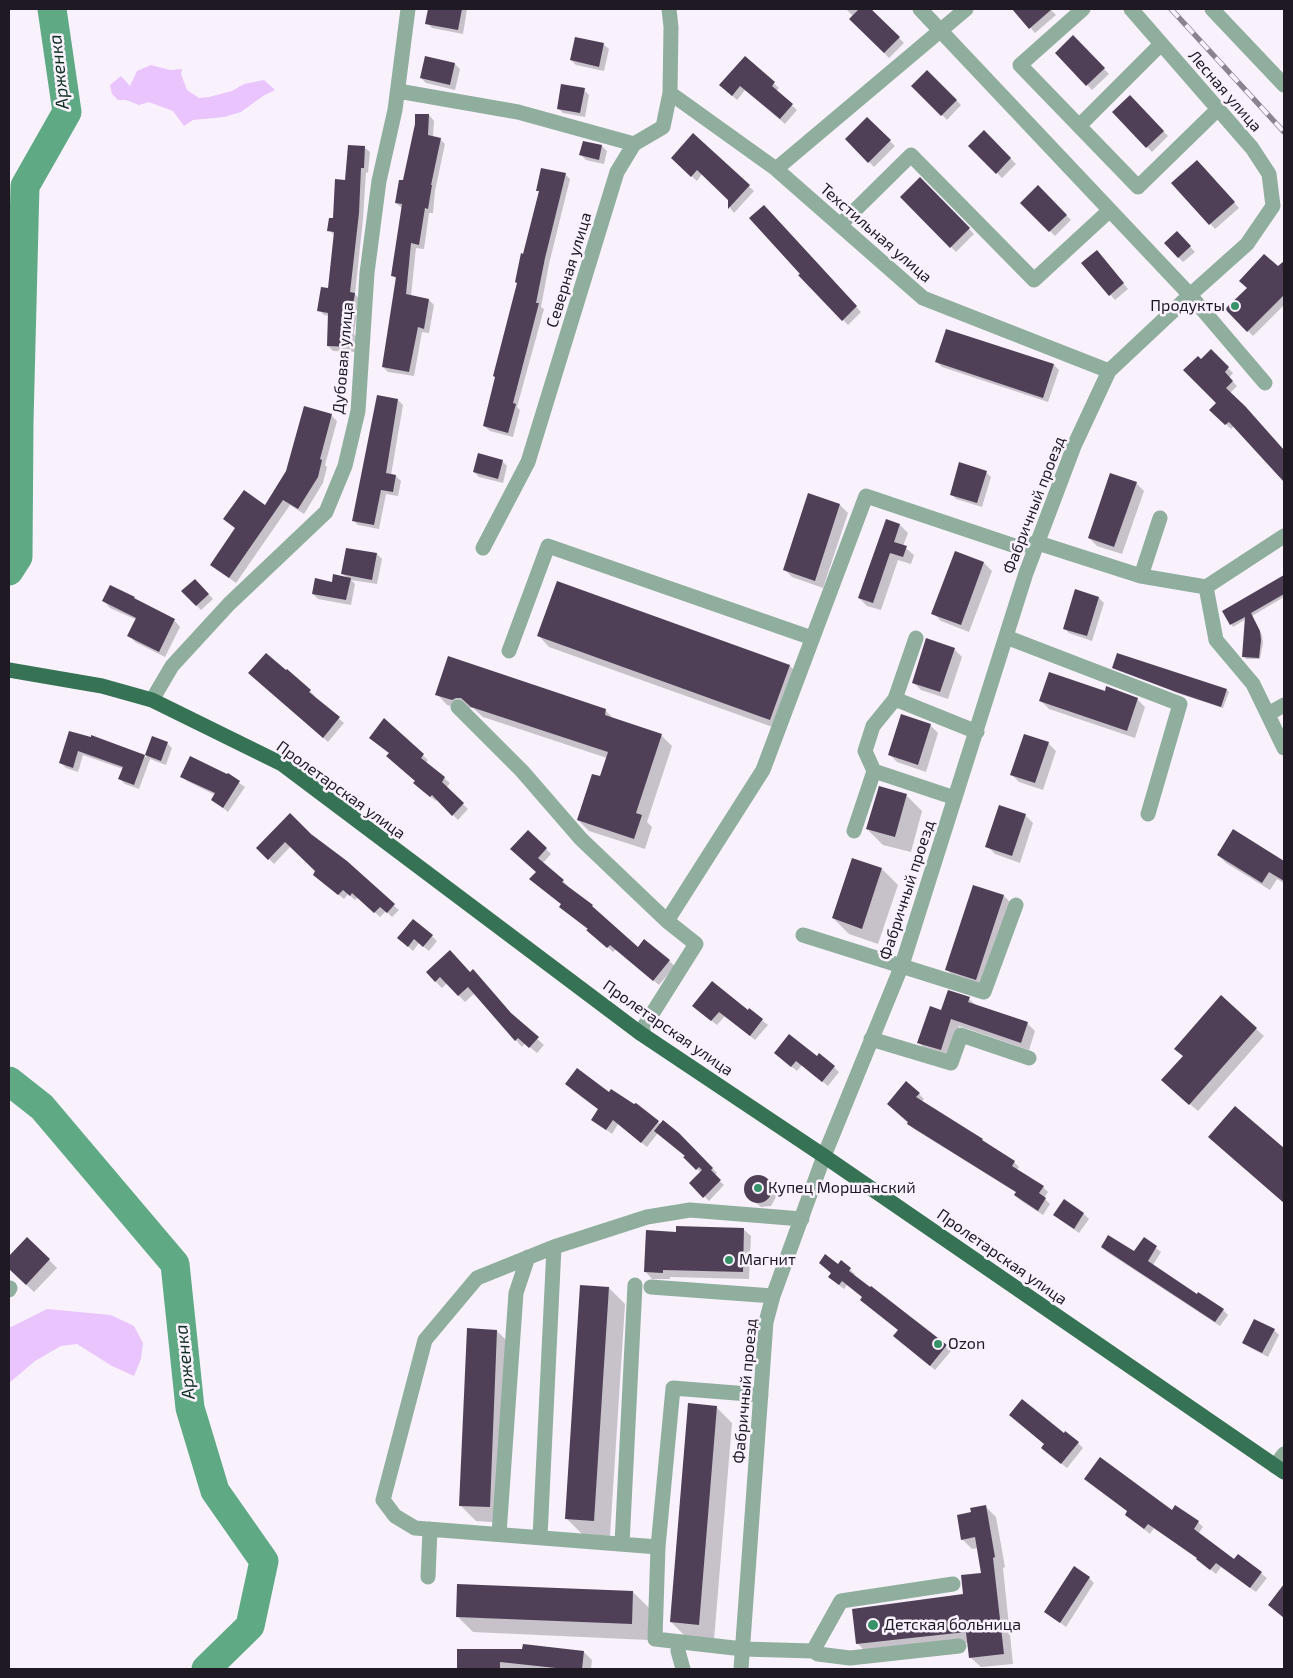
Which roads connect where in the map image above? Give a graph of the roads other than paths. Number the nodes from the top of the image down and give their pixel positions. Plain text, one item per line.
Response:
1 (408, 9) edge
2 (669, 9) edge
3 (920, 9) edge
4 (966, 9) edge
5 (1083, 9) edge
6 (1130, 9) edge
7 (1212, 9) edge
8 (941, 31) junction
9 (1161, 44) junction
10 (1284, 85) edge
11 (398, 91) junction
12 (670, 93) junction
13 (1218, 109) junction
14 (1079, 126) junction
15 (634, 144) junction
16 (776, 168) junction
17 (1278, 205) edge
18 (1110, 210) junction
19 (840, 225) junction
20 (1190, 295) junction
21 (1109, 372) junction
22 (1265, 383) dead end
23 (1160, 518) dead end
24 (1284, 536) edge
25 (1038, 543) junction
26 (483, 548) dead end
27 (1141, 576) junction
28 (1206, 587) junction
29 (1006, 637) junction
30 (812, 638) junction
31 (916, 638) dead end
32 (509, 651) dead end
33 (9, 670) edge
34 (895, 699) junction
35 (152, 700) junction
36 (1284, 705) edge
37 (458, 708) dead end
38 (1268, 714) junction
39 (976, 732) junction
40 (1284, 748) edge
41 (874, 771) junction
42 (955, 798) junction
43 (1148, 814) dead end
44 (854, 831) dead end
45 (1016, 905) dead end
46 (667, 921) junction
47 (803, 935) dead end
48 (902, 965) junction
49 (640, 1033) junction
50 (871, 1039) junction
51 (1029, 1058) dead end
52 (824, 1156) junction
53 (802, 1219) junction
54 (554, 1247) junction
55 (528, 1257) junction
56 (635, 1285) dead end
57 (651, 1287) dead end
58 (773, 1296) junction
59 (761, 1395) junction
60 (1281, 1464) edge
61 (430, 1530) junction
62 (499, 1534) junction
63 (540, 1537) junction
64 (622, 1544) junction
65 (658, 1547) junction
66 (428, 1577) dead end
67 (953, 1584) dead end
68 (679, 1643) junction
69 (959, 1646) dead end
70 (743, 1649) junction
71 (813, 1651) junction
72 (683, 1669) edge
73 (741, 1669) edge

1 - 11 street, Дубовая улица
2 - 12 street, Северная улица
3 - 8 street
4 - 8 street
5 - 14 street
6 - 9 street, Лесная улица
7 - 10 street
8 - 16 street
8 - 18 street
9 - 13 street, Лесная улица
9 - 14 street
11 - 15 street
11 - 35 street, Дубовая улица
12 - 15 street, Северная улица
12 - 16 street, Техстильная улица
13 - 14 street
13 - 17 street, Лесная улица
15 - 26 street, Северная улица
16 - 19 street, Техстильная улица
17 - 20 street, Фабричный проезд
18 - 19 street
18 - 20 street
19 - 21 street, Техстильная улица
20 - 21 street, Фабричный проезд
20 - 22 street
21 - 25 street, Фабричный проезд
23 - 27 street
24 - 28 street
25 - 27 street
25 - 29 street, Фабричный проезд
25 - 30 street
27 - 28 street
28 - 38 street
29 - 39 street, Фабричный проезд
29 - 43 street
30 - 32 street
30 - 46 street
31 - 34 street
33 - 35 main road, Пролетарская улица
34 - 39 street
34 - 41 street
35 - 49 main road, Пролетарская улица
36 - 38 street
37 - 46 street
38 - 40 street
39 - 42 street, Фабричный проезд
41 - 42 street
41 - 44 street
42 - 48 street, Фабричный проезд
45 - 48 street
46 - 49 street
47 - 48 street
48 - 50 street, Фабричный проезд
49 - 52 main road, Пролетарская улица
50 - 51 street
50 - 52 street, Фабричный проезд
52 - 53 street, Фабричный проезд
52 - 60 main road, Пролетарская улица
53 - 54 street
53 - 58 street, Фабричный проезд
54 - 55 street
54 - 63 street
55 - 61 street
55 - 62 street
56 - 64 street
57 - 58 street
58 - 59 street, Фабричный проезд
59 - 65 street
59 - 70 street, Фабричный проезд
61 - 62 street
61 - 66 street
62 - 63 street
63 - 64 street
64 - 65 street
65 - 68 street
67 - 71 street
68 - 70 street
68 - 72 street
69 - 71 street
70 - 71 street
70 - 73 street, Фабричный проезд

